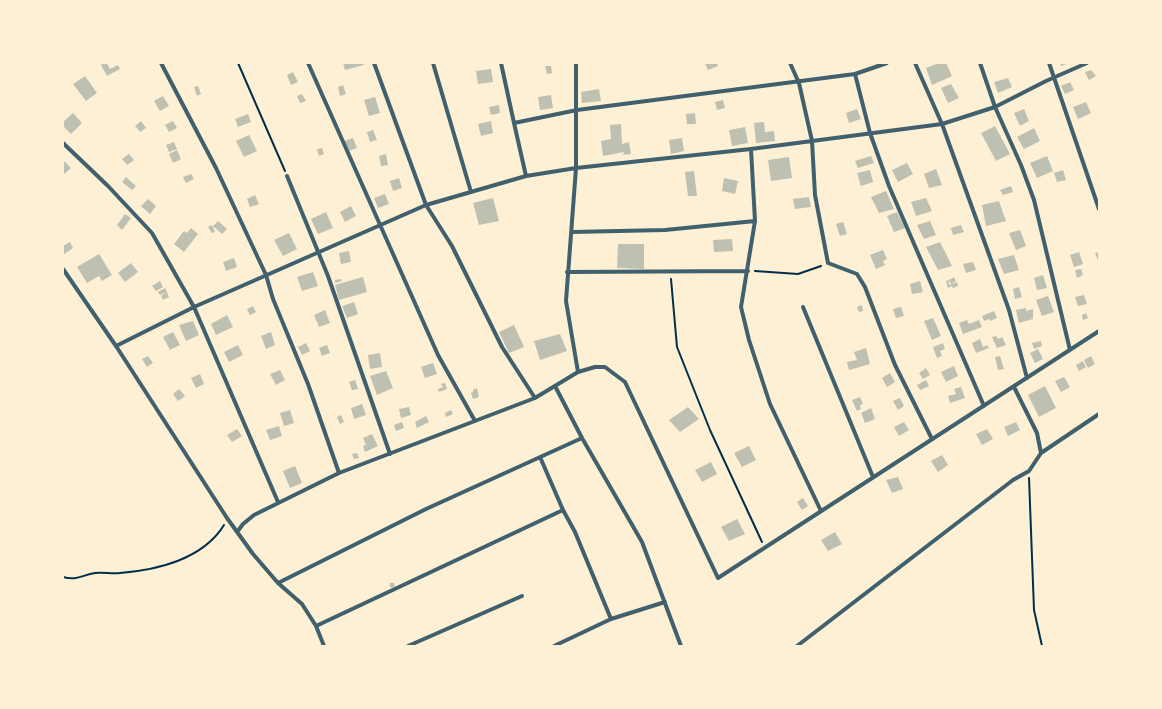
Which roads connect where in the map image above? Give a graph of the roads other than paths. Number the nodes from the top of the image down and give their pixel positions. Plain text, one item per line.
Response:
1 (161, 63) edge
2 (308, 63) edge
3 (374, 63) edge
4 (433, 63) edge
5 (501, 63) edge
6 (576, 63) edge
7 (790, 63) edge
8 (887, 63) edge
9 (915, 63) edge
10 (980, 63) edge
11 (1049, 63) edge
12 (1087, 63) edge
13 (856, 74) junction
14 (1054, 77) junction
15 (799, 83) junction
16 (995, 107) junction
17 (577, 110) junction
18 (514, 123) junction
19 (942, 124) junction
20 (870, 133) junction
21 (812, 141) junction
22 (63, 143) edge
23 (751, 149) junction
24 (576, 168) junction
25 (288, 176) road end
26 (526, 176) junction
27 (471, 192) junction
28 (426, 205) junction
29 (1099, 209) edge
30 (756, 221) junction
31 (380, 226) junction
32 (572, 232) junction
33 (318, 252) junction
34 (63, 269) edge
35 (748, 271) junction
36 (567, 272) junction
37 (266, 275) junction
38 (194, 307) junction
39 (803, 307) dead end
40 (1099, 332) edge
41 (116, 346) junction
42 (1070, 350) junction
43 (578, 372) junction
44 (1027, 378) junction
45 (555, 386) junction
46 (1014, 388) junction
47 (535, 398) junction
48 (984, 406) junction
49 (1099, 414) edge
50 (475, 421) junction
51 (582, 438) junction
52 (932, 439) junction
53 (1041, 453) junction
54 (390, 454) junction
55 (540, 457) junction
56 (339, 474) junction
57 (873, 478) junction
58 (278, 502) junction
59 (563, 510) junction
60 (821, 511) junction
61 (237, 532) junction
62 (278, 583) junction
63 (522, 596) dead end
64 (665, 602) junction
65 (611, 620) junction
66 (316, 626) junction
67 (324, 646) edge
68 (408, 646) edge
69 (554, 646) edge
70 (681, 646) edge
71 (797, 646) edge

1 - 37 street
2 - 31 street
3 - 28 street
4 - 27 street
5 - 18 street
6 - 17 street
7 - 15 street
8 - 13 street
9 - 19 street
10 - 16 street
11 - 14 street
12 - 14 street
13 - 15 street
13 - 20 street
14 - 16 street
14 - 29 street
15 - 17 street
15 - 21 street
16 - 19 street
16 - 42 street
17 - 18 street
17 - 24 street
18 - 26 street
19 - 20 street
19 - 44 street
20 - 21 street
20 - 48 street
21 - 23 street
21 - 52 street
22 - 38 street
23 - 24 street
23 - 30 street
24 - 26 street
24 - 32 street
25 - 33 street
26 - 27 street
27 - 28 street
28 - 31 street
28 - 47 street
30 - 32 street
30 - 35 street
31 - 33 street
31 - 50 street
32 - 36 street
33 - 37 street
33 - 54 street
34 - 41 street
35 - 36 street
35 - 60 street
36 - 43 street
37 - 38 street
37 - 56 street
38 - 41 street
38 - 58 street
39 - 57 street
40 - 42 street
41 - 61 street
42 - 44 street
43 - 45 street
43 - 60 street
44 - 46 street
45 - 47 street
45 - 51 street
46 - 48 street
46 - 53 street
47 - 50 street
48 - 52 street
49 - 53 street
50 - 54 street
51 - 55 street
51 - 64 street
52 - 57 street
53 - 71 street
54 - 56 street
55 - 59 street
55 - 62 street
56 - 58 street
57 - 60 street
58 - 61 street
59 - 65 street
59 - 66 street
61 - 62 street
62 - 66 street
63 - 68 street
64 - 65 street
64 - 70 street
65 - 69 street
66 - 67 street

